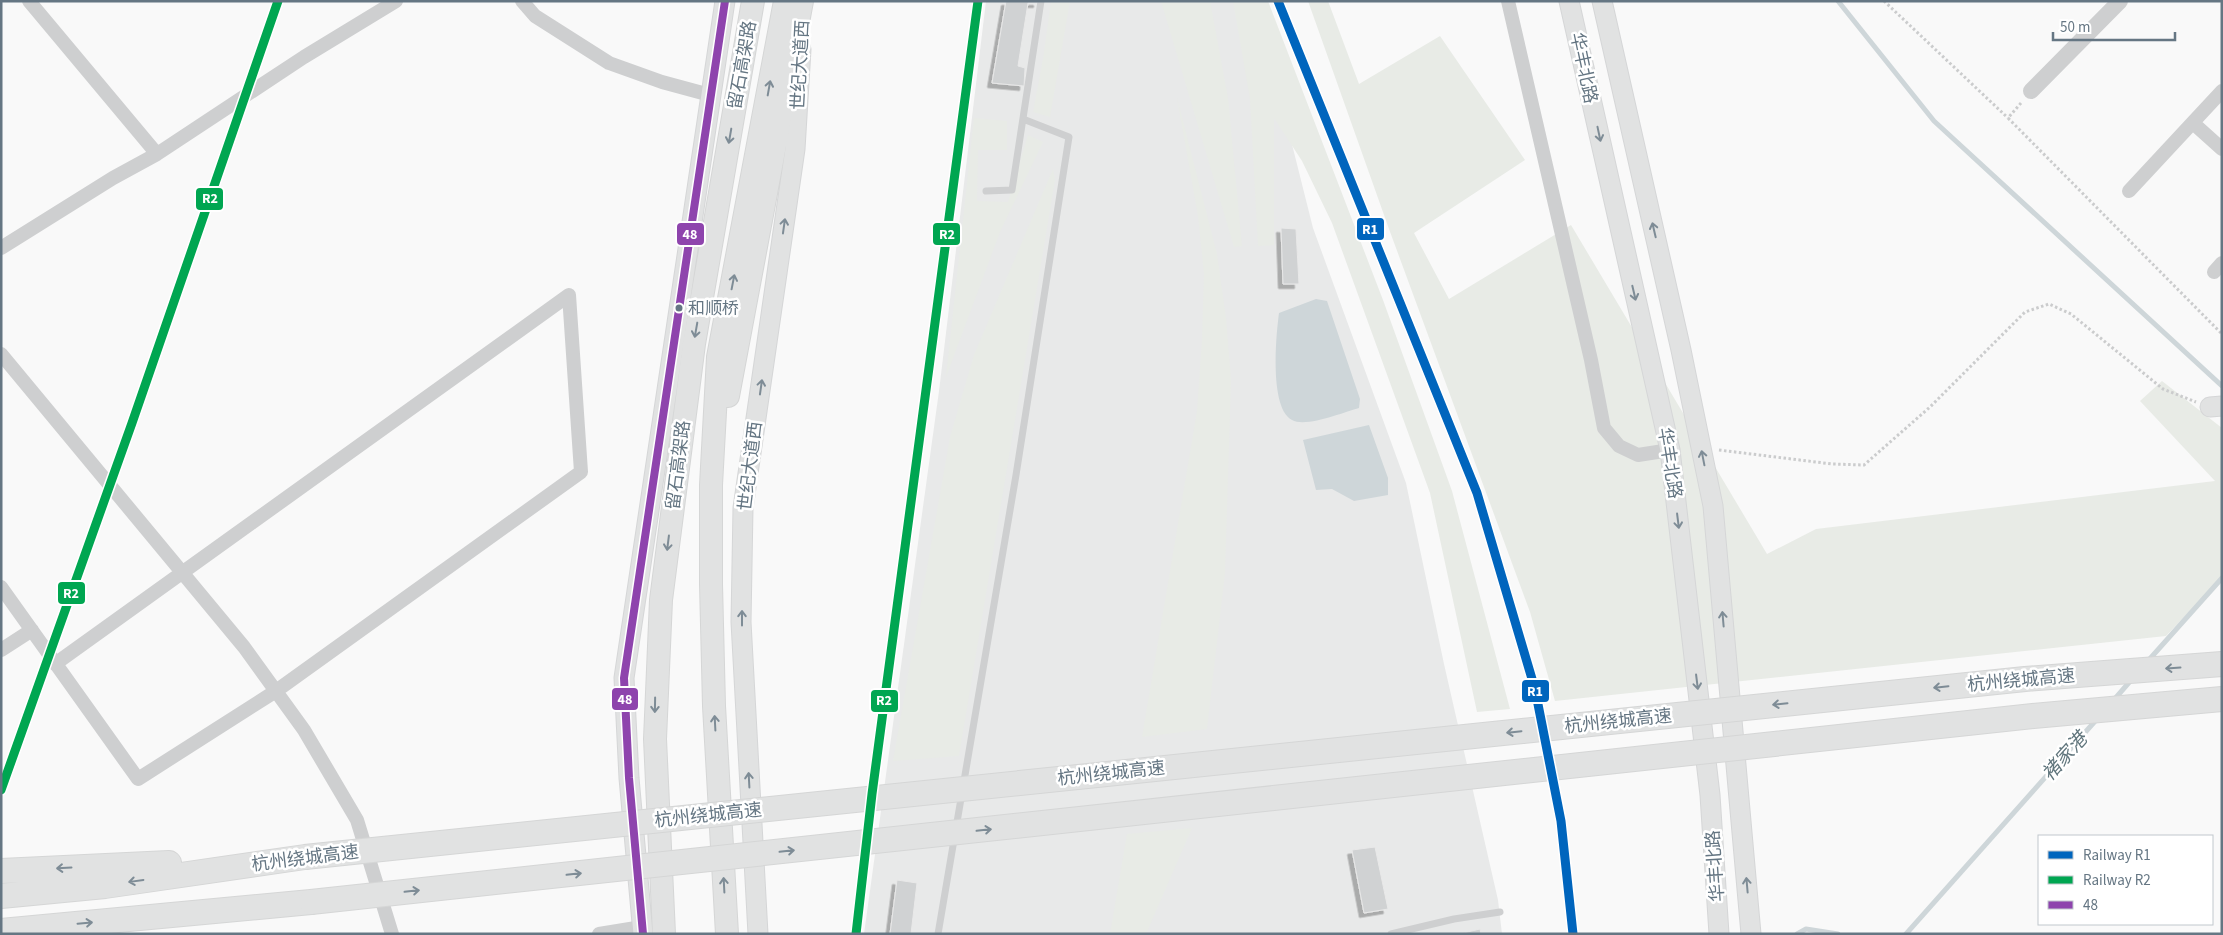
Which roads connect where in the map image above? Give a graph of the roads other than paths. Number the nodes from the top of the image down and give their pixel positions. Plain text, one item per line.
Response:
1 (29, 1) edge
2 (396, 1) edge
3 (522, 1) edge
4 (725, 1) edge
5 (753, 1) edge
6 (785, 1) edge
7 (803, 1) edge
8 (1041, 1) edge
9 (1508, 1) edge
10 (1570, 1) edge
11 (1602, 1) edge
12 (2120, 1) edge
13 (2031, 91) road end
14 (2222, 91) edge
15 (710, 95) junction
16 (1023, 119) junction
17 (2193, 124) junction
18 (2222, 149) edge
19 (156, 154) junction
20 (986, 190) dead end
21 (2128, 191) dead end
22 (1, 248) edge
23 (1, 354) edge
24 (1670, 450) junction
25 (711, 485) junction
26 (182, 572) junction
27 (1, 588) edge
28 (32, 630) junction
29 (1, 650) edge
30 (55, 664) junction
31 (2222, 664) edge
32 (276, 691) junction
33 (2222, 699) edge
34 (305, 856) junction
35 (1, 871) edge
36 (1, 896) edge
37 (311, 902) junction
38 (1500, 912) dead end
39 (643, 930) edge
40 (1, 931) edge
41 (124, 934) edge
42 (392, 934) edge
43 (599, 934) edge
44 (664, 934) edge
45 (727, 934) edge
46 (758, 934) edge
47 (938, 934) edge
48 (1391, 934) edge
49 (1719, 934) edge
50 (1751, 934) edge

1 - 19 street
2 - 19 street
3 - 15 street
4 - 15 main road
5 -> 44 highway, 留石高架路
25 -> 6 highway, 留石高架路
7 - 25 highway
46 -> 7 main road, 世纪大道西
8 - 16 lane
9 - 24 street
10 -> 24 main road, 华丰北路
50 -> 11 main road, 华丰北路
12 - 13 street
14 - 17 street
15 - 39 main road
16 - 20 lane
16 - 47 lane
17 - 18 street
17 - 21 street
19 - 22 street
23 - 26 street
24 -> 49 main road, 华丰北路
45 -> 25 highway, 留石高架路
26 - 30 street
26 - 32 street
26 - 32 street
27 - 28 street
28 - 29 street
28 - 30 street
30 - 32 street
31 -> 34 highway, 杭州绕城高速, bridge
32 - 42 street
37 -> 33 highway, 杭州绕城高速, bridge
34 -> 35 highway
34 -> 36 highway, 杭州绕城高速
40 -> 37 highway, 杭州绕城高速
37 - 41 highway
38 - 48 lane
39 - 43 street

